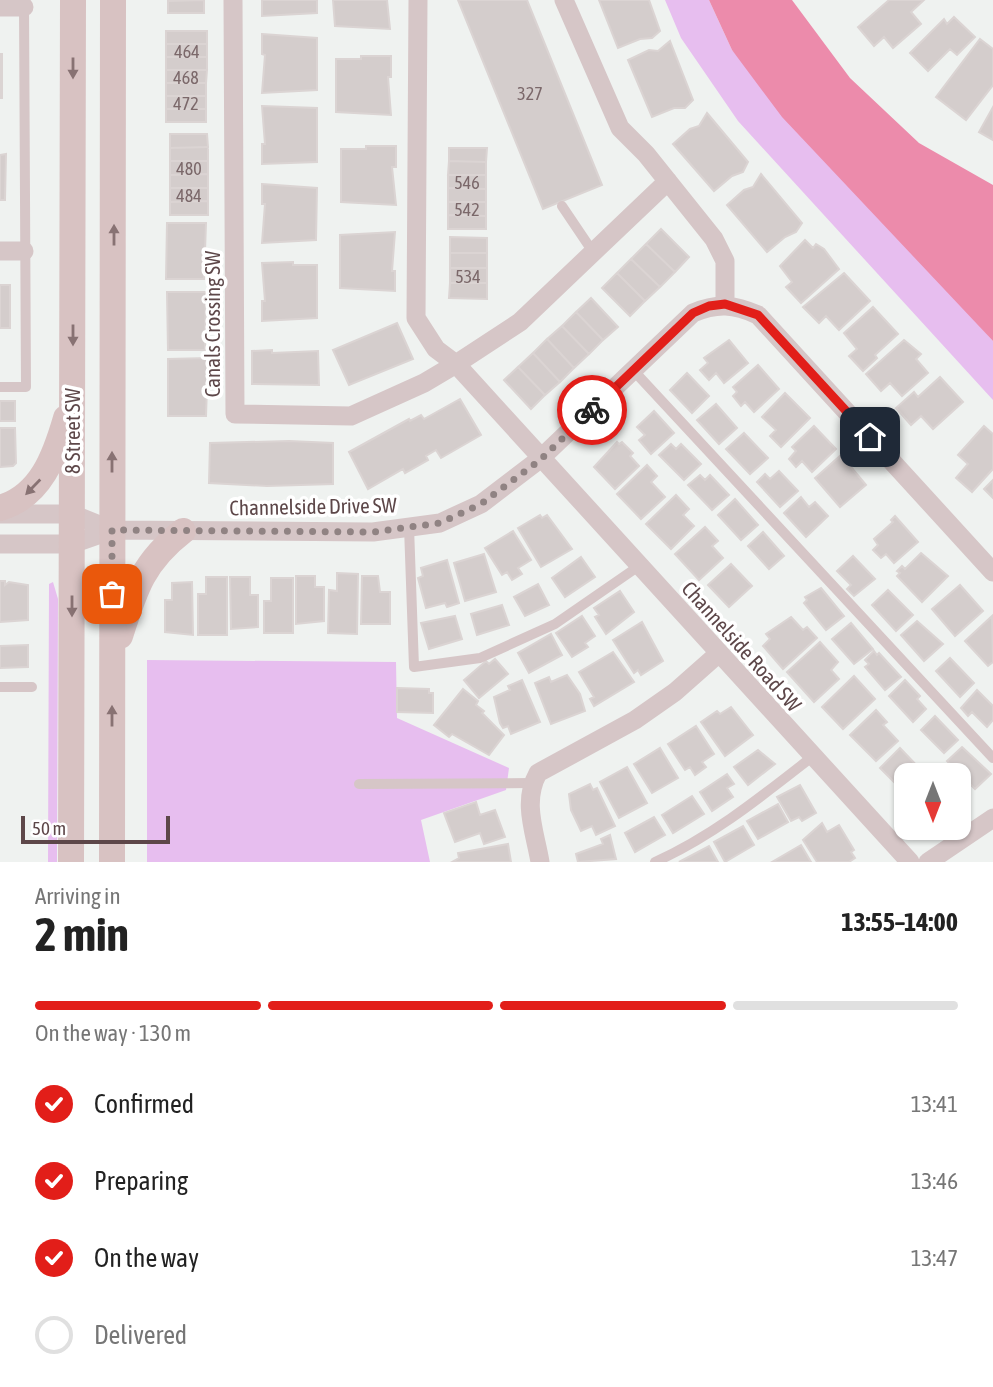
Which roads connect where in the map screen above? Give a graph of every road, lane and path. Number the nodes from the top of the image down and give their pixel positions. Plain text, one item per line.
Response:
1 (73, 0) edge
2 (113, 0) edge
3 (233, 0) edge
4 (418, 0) edge
5 (564, 0) edge
6 (0, 7) edge
7 (24, 7) joint
8 (668, 181) junction
9 (562, 206) dead end
10 (0, 251) edge
11 (24, 251) junction
12 (593, 252) junction
13 (725, 304) junction
14 (456, 364) junction
15 (633, 370) junction
16 (73, 378) junction
17 (0, 387) edge
18 (540, 460) junction
19 (0, 508) edge
20 (0, 514) edge
21 (72, 514) junction
22 (409, 527) junction
23 (112, 530) junction
24 (183, 531) junction
25 (0, 544) edge
26 (72, 544) junction
27 (639, 566) junction
28 (993, 572) edge
29 (718, 654) junction
30 (112, 661) junction
31 (0, 687) edge
32 (32, 687) dead end
33 (812, 757) junction
34 (993, 758) edge
35 (532, 783) junction
36 (359, 784) dead end
37 (993, 818) edge
38 (71, 862) edge
39 (112, 862) edge
40 (540, 862) edge
41 (655, 862) edge
42 (910, 862) edge
43 (928, 862) edge

1 -> 16 main road, 8 Street SW
23 -> 2 main road, 8 Street SW
3 - 14 street, Canals Crossing SW
4 - 14 street
5 - 8 street
6 - 7 street
7 - 11 lane
8 - 12 street, Canals Crossing SW
8 - 13 street
9 - 12 lane
10 - 11 street
11 - 17 lane
12 - 14 street, Canals Crossing SW
13 - 15 street, Channelside Drive SW
13 - 28 street
14 - 18 street
15 - 18 street, Channelside Drive SW
15 - 34 lane
16 -> 19 main road
16 - 21 main road, 8 Street SW
18 - 22 street, Channelside Drive SW
18 - 27 street, Channelside Road SW
20 - 21 street
21 - 23 street
21 - 26 main road, 8 Street SW
22 - 24 street, Channelside Drive SW
22 - 27 lane
23 - 24 street, Channelside Drive SW
23 - 26 street
23 - 30 main road, 8 Street SW
24 - 30 main road
25 - 26 street
26 -> 38 main road, 8 Street SW
27 - 29 street, Channelside Road SW
29 - 33 street, Channelside Road SW
29 - 35 street
39 -> 30 main road, 8 Street SW
31 - 32 lane
33 - 41 lane
33 - 42 street, Channelside Road SW
35 - 36 lane
35 - 40 street
37 - 43 street

